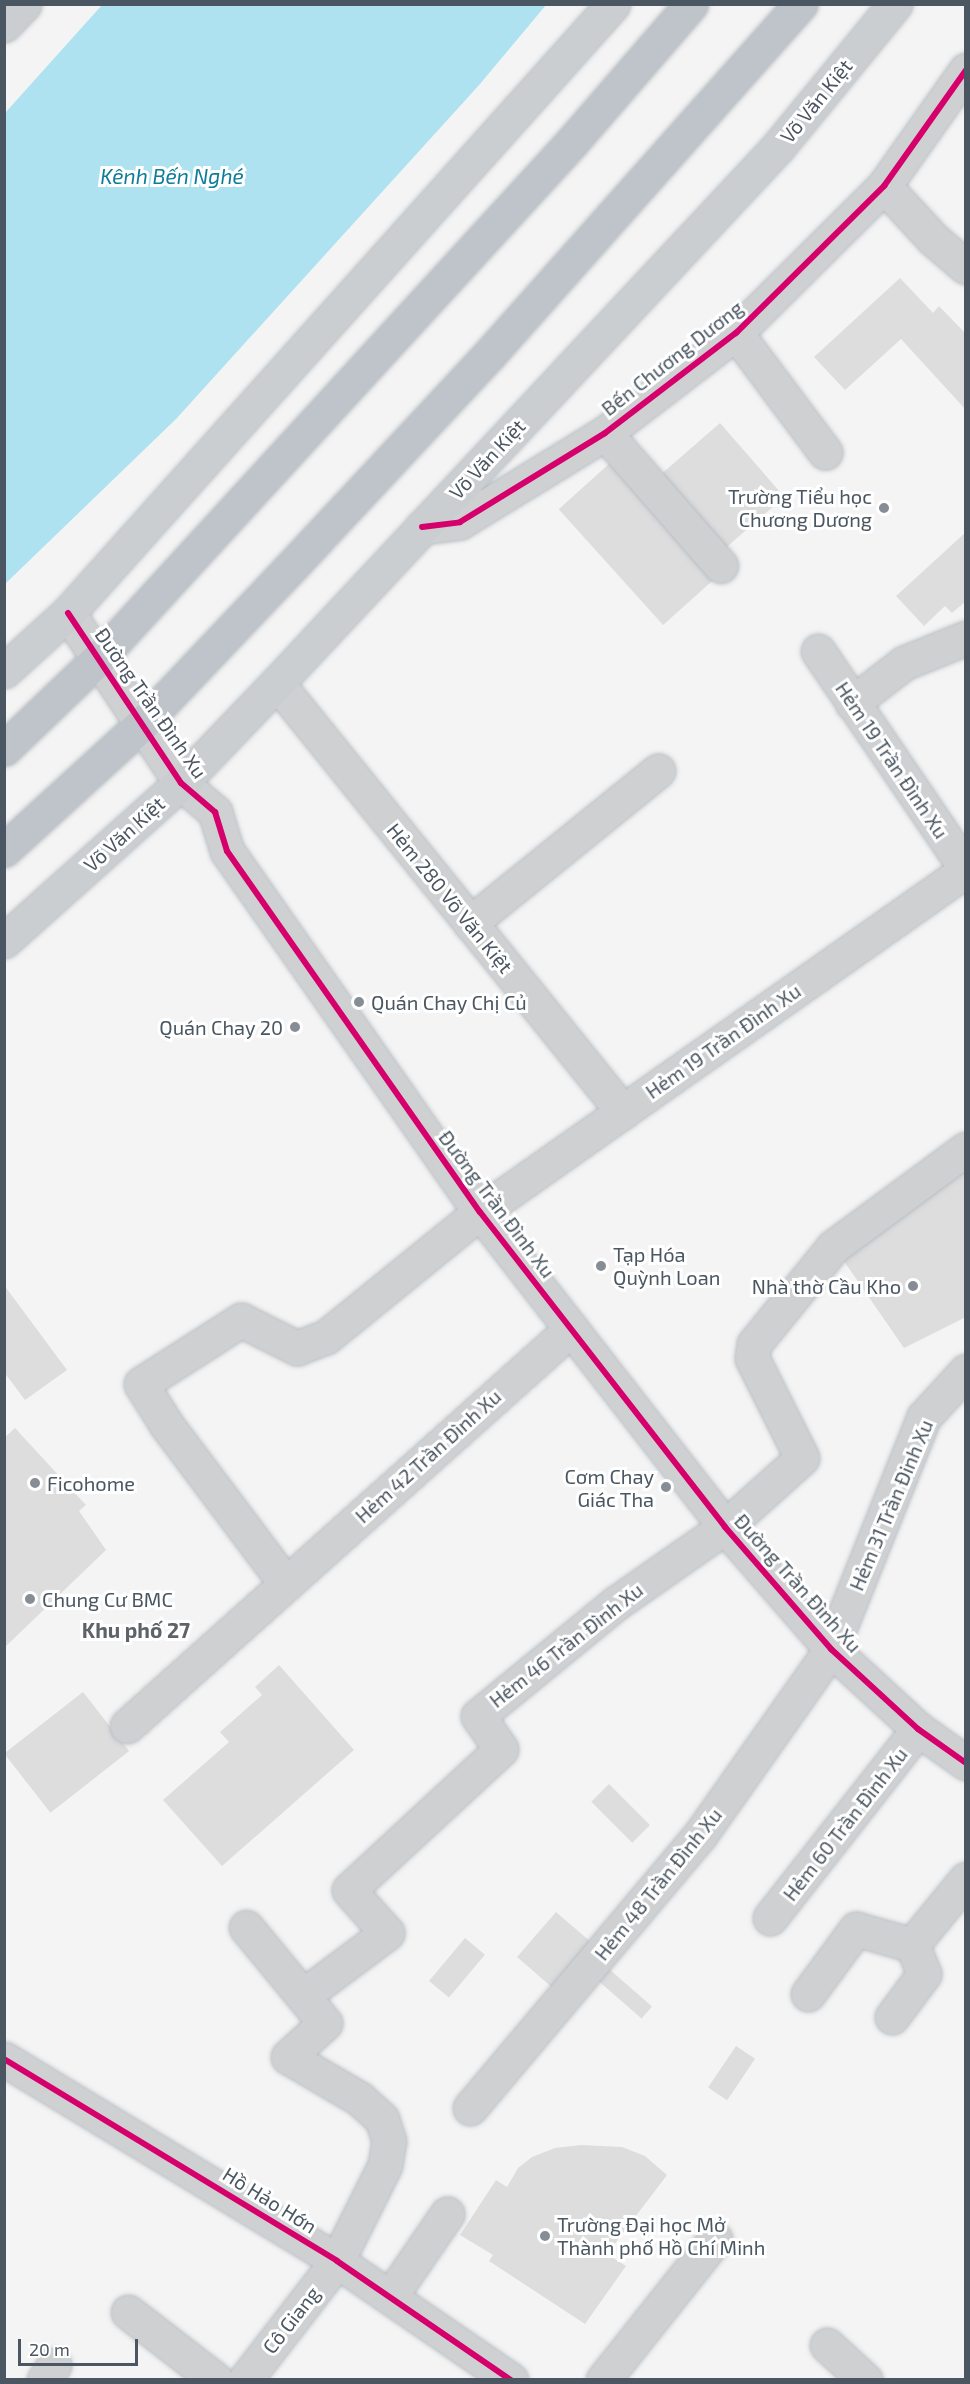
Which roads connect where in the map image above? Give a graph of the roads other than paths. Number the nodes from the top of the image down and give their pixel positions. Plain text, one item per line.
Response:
1 (24, 4) edge
2 (613, 4) edge
3 (691, 4) edge
4 (801, 4) edge
5 (895, 4) edge
6 (4, 25) edge
7 (966, 70) edge
8 (884, 186) junction
9 (966, 267) edge
10 (736, 333) junction
11 (605, 433) junction
12 (825, 452) dead end
13 (422, 527) junction
14 (721, 566) dead end
15 (68, 613) junction
16 (966, 638) edge
17 (818, 651) dead end
18 (99, 658) junction
19 (4, 671) edge
20 (277, 683) junction
21 (852, 703) junction
22 (143, 723) junction
23 (4, 749) edge
24 (658, 771) dead end
25 (181, 783) junction
26 (4, 850) edge
27 (966, 869) edge
28 (470, 923) junction
29 (4, 941) edge
30 (623, 1112) junction
31 (966, 1149) edge
32 (480, 1212) junction
33 (571, 1329) junction
34 (966, 1371) edge
35 (725, 1527) junction
36 (286, 1584) junction
37 (831, 1649) junction
38 (127, 1726) dead end
39 (918, 1729) junction
40 (966, 1763) edge
41 (966, 1879) edge
42 (771, 1918) dead end
43 (246, 1927) dead end
44 (912, 1945) junction
45 (808, 1994) dead end
46 (304, 1995) junction
47 (892, 2017) dead end
48 (4, 2059) edge
49 (470, 2108) dead end
50 (447, 2214) dead end
51 (715, 2239) dead end
52 (337, 2260) junction
53 (390, 2297) junction
54 (128, 2312) dead end
55 (827, 2345) dead end
56 (216, 2379) edge
57 (245, 2379) edge
58 (511, 2379) edge
59 (603, 2379) edge
60 (865, 2379) edge

1 - 6 main road
2 - 15 main road
3 - 18 highway
4 - 22 highway
5 - 13 main road, Võ Văn Kiệt
7 - 8 street, Bến Chương Dương
8 - 9 street
8 - 10 street, Bến Chương Dương
10 - 11 street, Bến Chương Dương
10 - 12 street
11 - 13 street, Bến Chương Dương
11 - 14 street
13 - 20 main road, Võ Văn Kiệt
15 - 18 street, Đường Trần Ðình Xu
15 - 19 main road
16 - 21 street
17 - 21 street, Hẻm 19 Trần Đình Xu
18 - 22 street, Đường Trần Ðình Xu
18 - 23 highway
20 - 25 main road, Võ Văn Kiệt
20 - 28 street, Hẻm 280 Võ Văn Kiệt
21 - 27 street, Hẻm 19 Trần Đình Xu
22 - 25 street, Đường Trần Ðình Xu
22 - 26 highway
24 - 28 street
25 - 29 main road, Võ Văn Kiệt
25 - 32 street, Đường Trần Ðình Xu
27 - 30 street, Hẻm 19 Trần Ðình Xu
28 - 30 street, Hẻm 280 Võ Văn Kiệt
30 - 32 street, Hẻm 19 Trần Ðình Xu
31 - 35 street
32 - 33 street, Đường Trần Ðình Xu
32 - 36 street, Hẻm 19 Trần Ðình Xu
33 - 35 street, Đường Trần Ðình Xu
33 - 36 street, Hẻm 42 Trần Ðình Xu
34 - 37 street, Hẻm 31 Trần Đinh Xu
35 - 37 street, Đường Trần Ðình Xu
35 - 46 street, Hẻm 46 Trần Ðình Xu
36 - 38 street, Hẻm 42 Trần Ðình Xu
37 - 39 street, Đường Trần Ðình Xu
37 - 49 street, Hẻm 48 Trần Ðình Xu
39 - 40 street, Đường Trần Ðình Xu
39 - 42 street, Hẻm 60 Trần Ðình Xu
41 - 44 street
43 - 46 street
44 - 45 street
44 - 47 street
46 - 52 street
48 - 52 street, Hồ Hảo Hớn
50 - 53 street
51 - 59 street
52 - 53 street, Hồ Hảo Hớn
52 - 57 street, Cô Giang
53 - 58 street, Hồ Hảo Hớn
54 - 56 street
55 - 60 street

